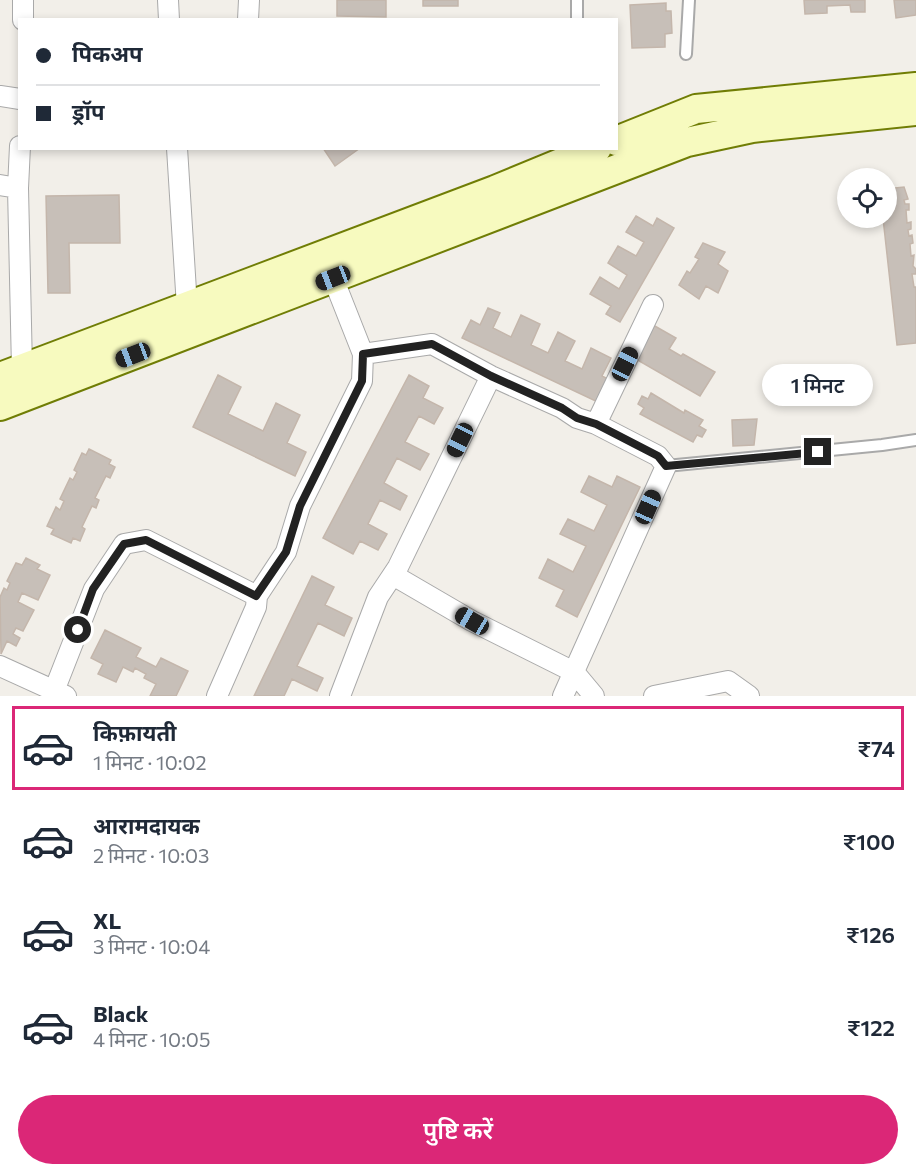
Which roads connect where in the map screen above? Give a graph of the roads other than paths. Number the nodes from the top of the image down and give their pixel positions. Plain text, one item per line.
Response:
1 (23, 0) edge
2 (168, 0) edge
3 (249, 0) edge
4 (577, 0) edge
5 (689, 0) edge
6 (23, 18) edge
7 (169, 18) edge
8 (248, 18) edge
9 (577, 18) edge
10 (686, 54) dead end
11 (916, 87) edge
12 (0, 96) edge
13 (18, 99) edge
14 (916, 111) edge
15 (618, 140) edge
16 (19, 150) edge
17 (177, 150) edge
18 (592, 150) edge
19 (9, 187) edge
20 (333, 278) junction
21 (653, 305) dead end
22 (187, 307) junction
23 (363, 354) junction
24 (11, 373) edge
25 (491, 376) junction
26 (0, 406) edge
27 (596, 424) junction
28 (916, 440) edge
29 (666, 466) junction
30 (393, 574) junction
31 (256, 596) junction
32 (0, 666) edge
33 (574, 672) junction
34 (60, 693) edge
35 (217, 696) edge
36 (340, 696) edge
37 (563, 696) edge
38 (594, 696) edge
39 (654, 696) edge
40 (749, 696) edge

1 - 6 street
2 - 7 street
3 - 8 street
4 - 9 lane
5 - 10 lane
11 - 15 street
12 - 13 street
14 - 20 street
16 - 19 street
17 - 22 street
18 - 22 street
19 - 24 street
20 - 23 street
20 - 26 street
21 - 27 street
22 - 24 street
23 - 25 street
23 - 31 street
25 - 27 street
25 - 30 street
27 - 29 street
28 - 29 lane
29 - 33 street
30 - 33 street
30 - 36 street
31 - 34 street
31 - 35 street
32 - 34 street
33 - 37 street
33 - 38 street
39 - 40 street

